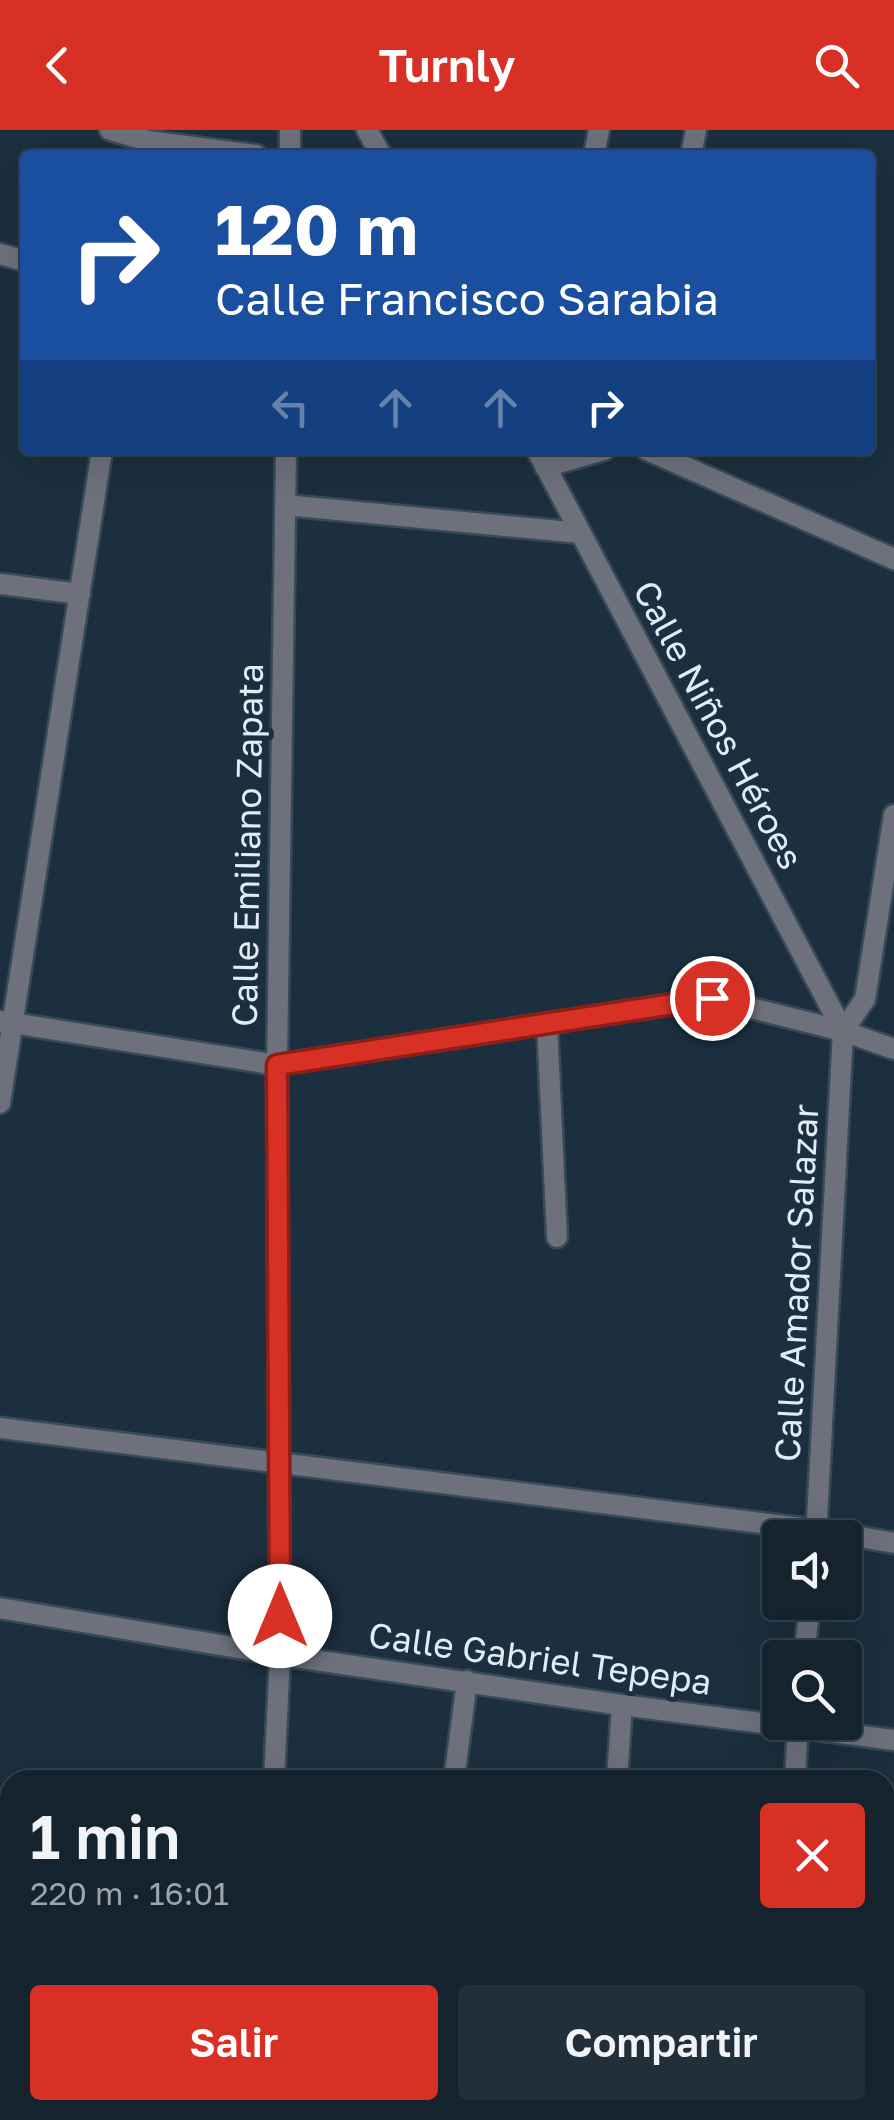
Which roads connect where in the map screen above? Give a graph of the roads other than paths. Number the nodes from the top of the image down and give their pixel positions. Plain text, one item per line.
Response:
1 (110, 130) edge
2 (148, 142) edge
3 (214, 150) edge
4 (101, 455) edge
5 (286, 455) edge
6 (658, 455) edge
7 (541, 458) edge
8 (285, 506) junction
9 (580, 534) junction
10 (894, 559) edge
11 (0, 584) edge
12 (80, 594) junction
13 (894, 815) edge
14 (7, 1022) edge
15 (548, 1024) junction
16 (843, 1031) junction
17 (894, 1050) edge
18 (277, 1065) junction
19 (0, 1103) edge
20 (557, 1237) dead end
21 (0, 1428) edge
22 (280, 1462) junction
23 (818, 1520) edge
24 (762, 1527) edge
25 (862, 1539) edge
26 (894, 1543) edge
27 (0, 1608) edge
28 (280, 1655) junction
29 (467, 1681) junction
30 (622, 1705) junction
31 (762, 1721) edge
32 (862, 1735) edge
33 (797, 1740) edge
34 (894, 1740) edge
35 (274, 1770) edge
36 (455, 1770) edge
37 (618, 1770) edge
38 (796, 1770) edge

1 - 2 street
2 - 3 street
4 - 12 street
5 - 8 street, Calle Emiliano Zapata
6 - 10 street
7 - 9 street, Calle Niños Héroes
8 - 9 street
8 - 18 street, Calle Emiliano Zapata
9 - 16 street, Calle Niños Héroes
11 - 12 street
12 - 14 street
13 - 16 street
14 - 18 street
14 - 19 street
15 - 16 street
15 - 18 street
15 - 20 street
16 - 17 street
16 - 23 street, Calle Amador Salazar
18 - 22 street, Calle Emiliano Zapata
21 - 22 street
22 - 24 street
22 - 28 street, Calle Emiliano Zapata
25 - 26 street
27 - 28 street, Calle Gabriel Tepepa
28 - 29 street, Calle Gabriel Tepepa
28 - 35 street, Calle Emiliano Zapata
29 - 30 street, Calle Gabriel Tepepa
29 - 36 street
30 - 31 street, Calle Gabriel Tepepa
30 - 37 street
32 - 34 street, Calle Gabriel Tepepa
33 - 38 street

